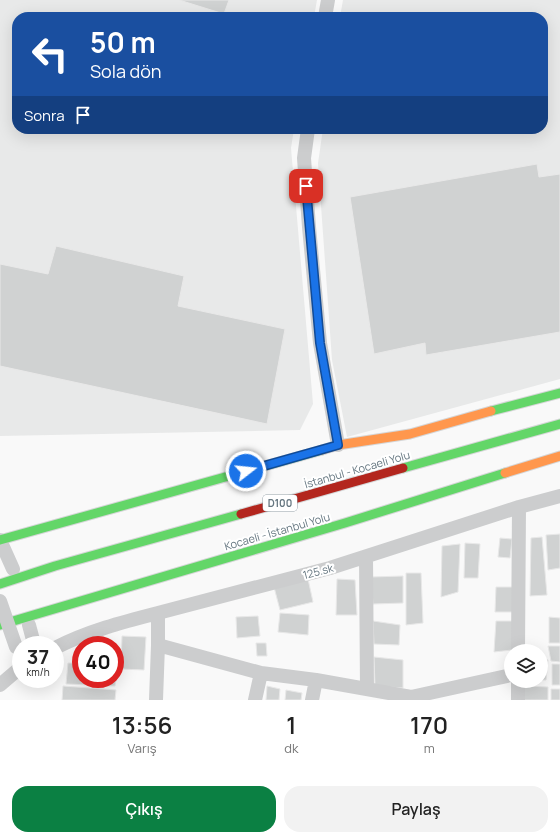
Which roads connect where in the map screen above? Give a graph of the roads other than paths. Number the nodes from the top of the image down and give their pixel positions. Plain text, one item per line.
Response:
1 (328, 0) edge
2 (326, 12) edge
3 (307, 134) edge
4 (560, 393) edge
5 (560, 424) edge
6 (338, 445) junction
7 (560, 456) edge
8 (560, 496) edge
9 (519, 507) junction
10 (0, 540) edge
11 (366, 557) junction
12 (55, 566) junction
13 (10, 570) joint
14 (0, 584) edge
15 (0, 601) edge
16 (49, 610) junction
17 (158, 613) junction
18 (0, 625) edge
19 (29, 625) junction
20 (12, 636) edge
21 (32, 636) edge
22 (0, 638) edge
23 (64, 643) edge
24 (518, 644) edge
25 (158, 645) junction
26 (261, 672) junction
27 (12, 675) edge
28 (504, 677) edge
29 (316, 680) junction
30 (0, 685) edge
31 (518, 688) edge
32 (367, 689) junction
33 (411, 699) edge
34 (156, 700) edge
35 (255, 700) edge
36 (312, 700) edge
37 (518, 700) edge

1 - 2 street
3 - 6 street
4 - 6 main road
5 - 12 main road, İstanbul - Kocaeli Yolu / D100
6 - 10 main road
7 - 16 main road, Kocaeli - İstanbul Yolu
8 - 9 street, 125.sk
9 - 11 street, 125.sk
9 - 24 street
10 - 13 street
11 - 17 street, 125.sk
11 - 32 street
12 - 13 main road
12 - 14 main road, İstanbul - Kocaeli Yolu / D100
15 - 20 street, bridge
16 - 18 main road, Kocaeli - İstanbul Yolu
16 - 19 main road
17 - 23 street, 125.sk
17 - 25 street
19 - 21 street
19 - 22 main road
25 - 26 street
25 - 34 street
26 - 29 street
26 - 35 street
27 - 30 street
28 - 33 street
29 - 32 street
29 - 36 street
31 - 37 street
32 - 33 street

